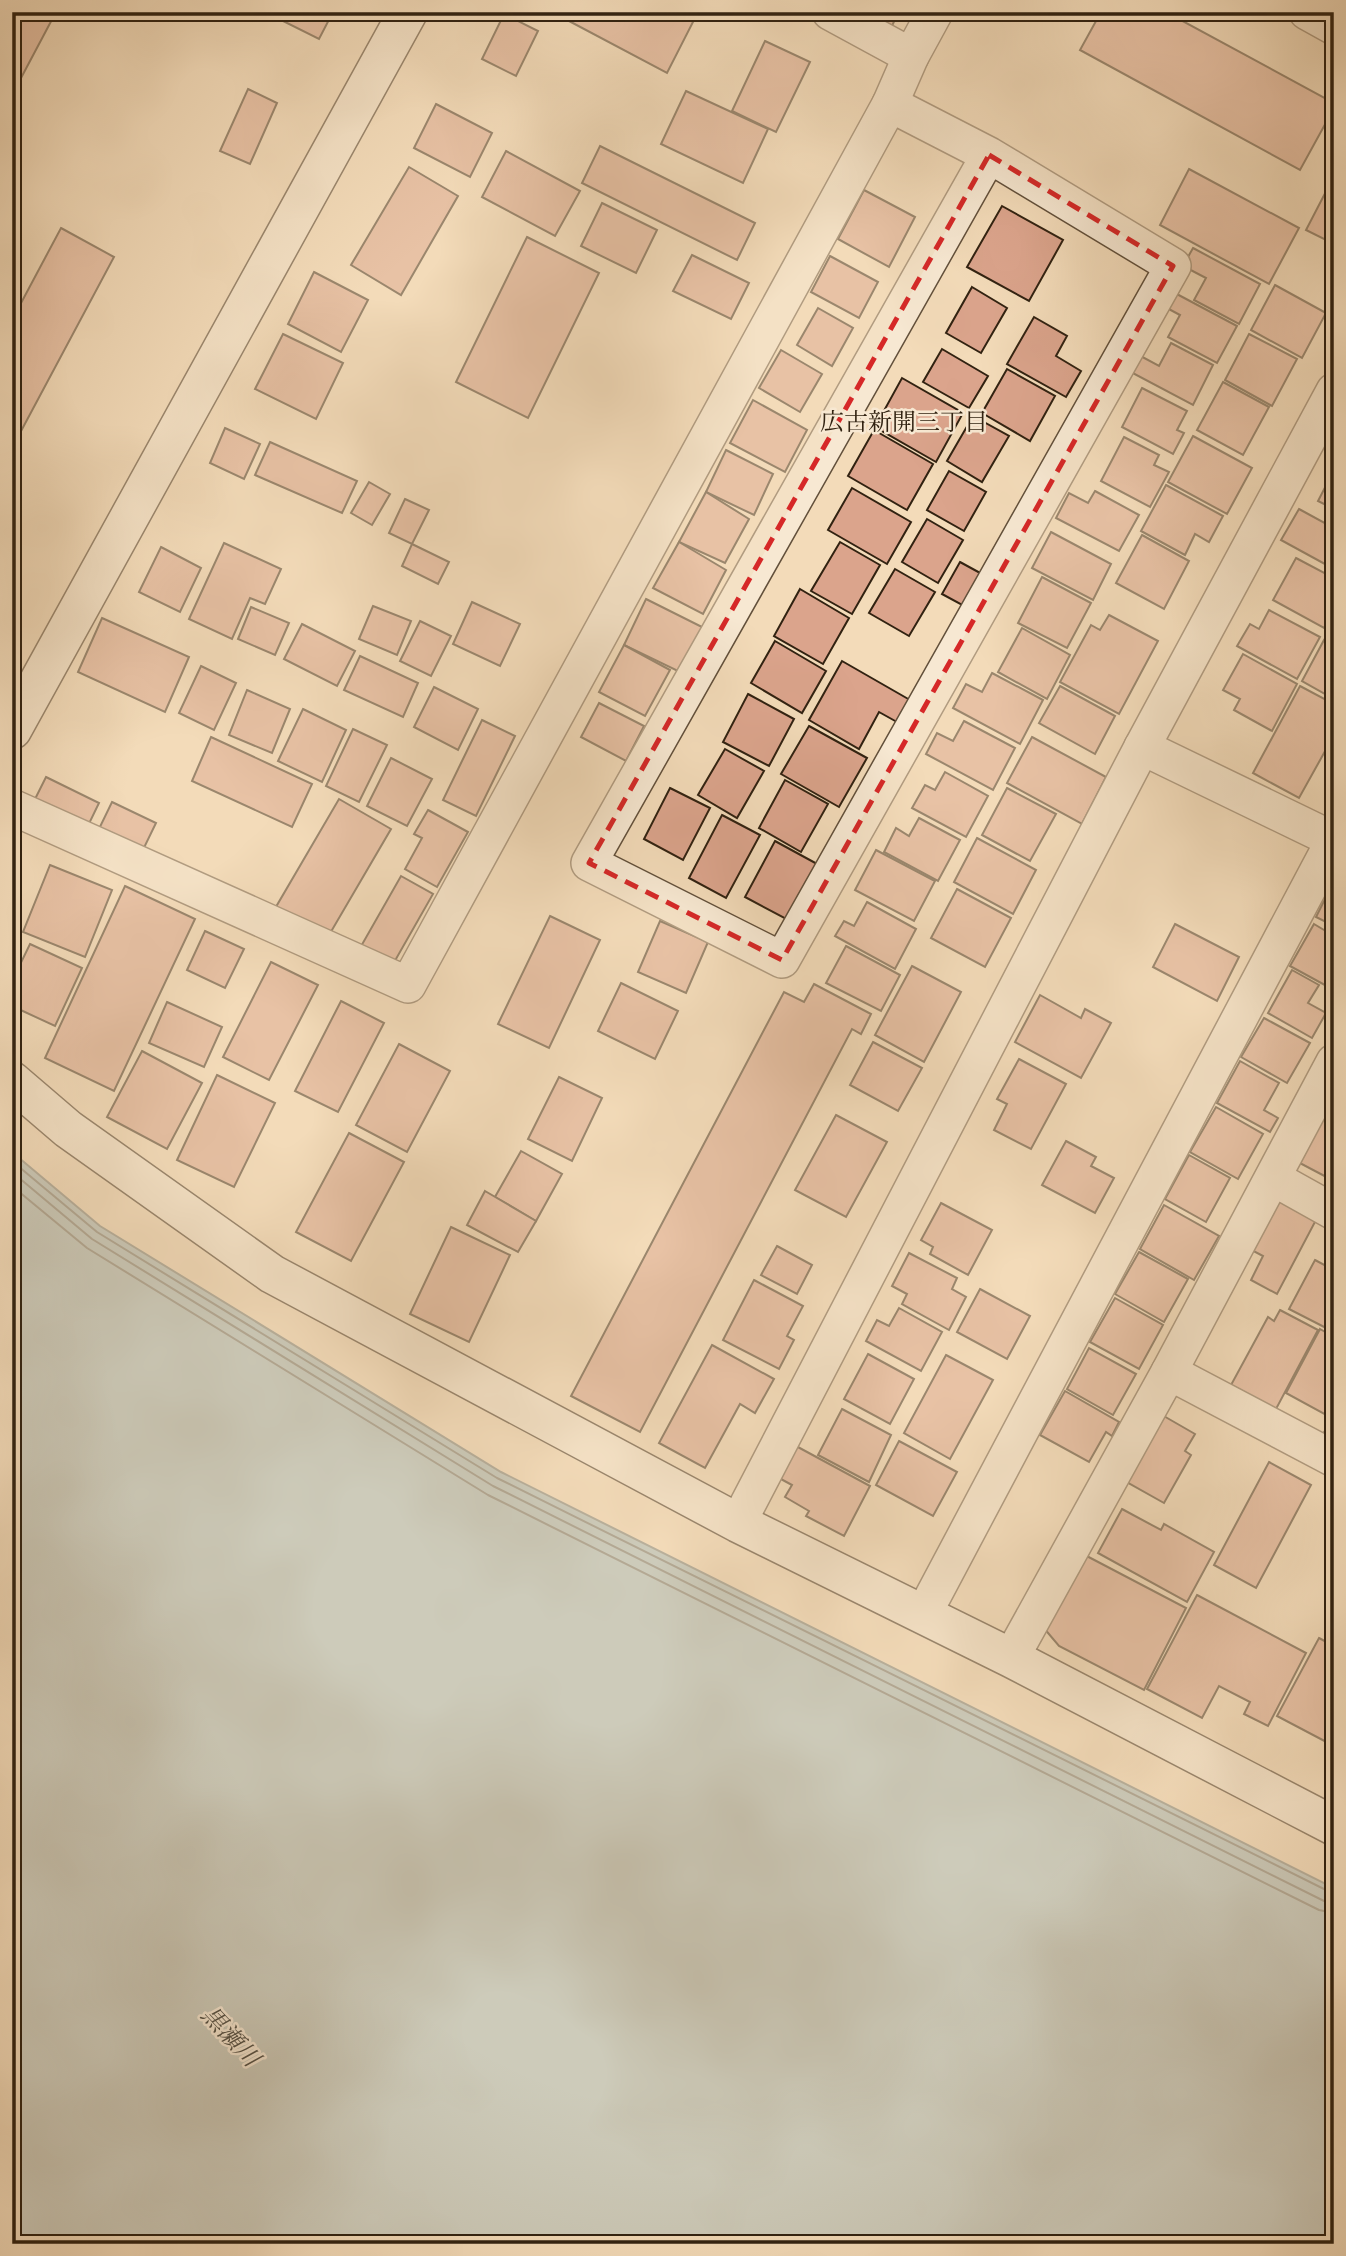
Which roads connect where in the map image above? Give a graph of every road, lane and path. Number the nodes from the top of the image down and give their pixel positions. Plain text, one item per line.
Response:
1 (408, 12) edge
2 (830, 12) edge
3 (935, 12) edge
4 (1307, 12) edge
5 (1334, 27) edge
6 (911, 56) junction
7 (890, 104) junction
8 (989, 155) junction
9 (1334, 391) edge
10 (12, 730) edge
11 (1142, 747) junction
12 (12, 807) edge
13 (1334, 840) edge
14 (1334, 1062) edge
15 (12, 1082) edge
16 (1273, 1178) junction
17 (1334, 1212) edge
18 (1169, 1372) junction
19 (1334, 1459) edge
20 (738, 1522) junction
21 (923, 1615) junction
22 (1011, 1658) junction
23 (1334, 1826) edge

1 - 10 street
2 - 6 street
3 - 6 street
4 - 5 street
6 - 7 street
7 - 8 street
7 - 12 street
8 - 8 street
9 - 11 street
11 - 13 street
11 - 20 street
13 - 21 street
14 - 16 street
15 - 20 street
16 - 17 street
16 - 18 street
18 - 19 street
18 - 22 street
20 - 21 street
21 - 22 street
22 - 23 street

